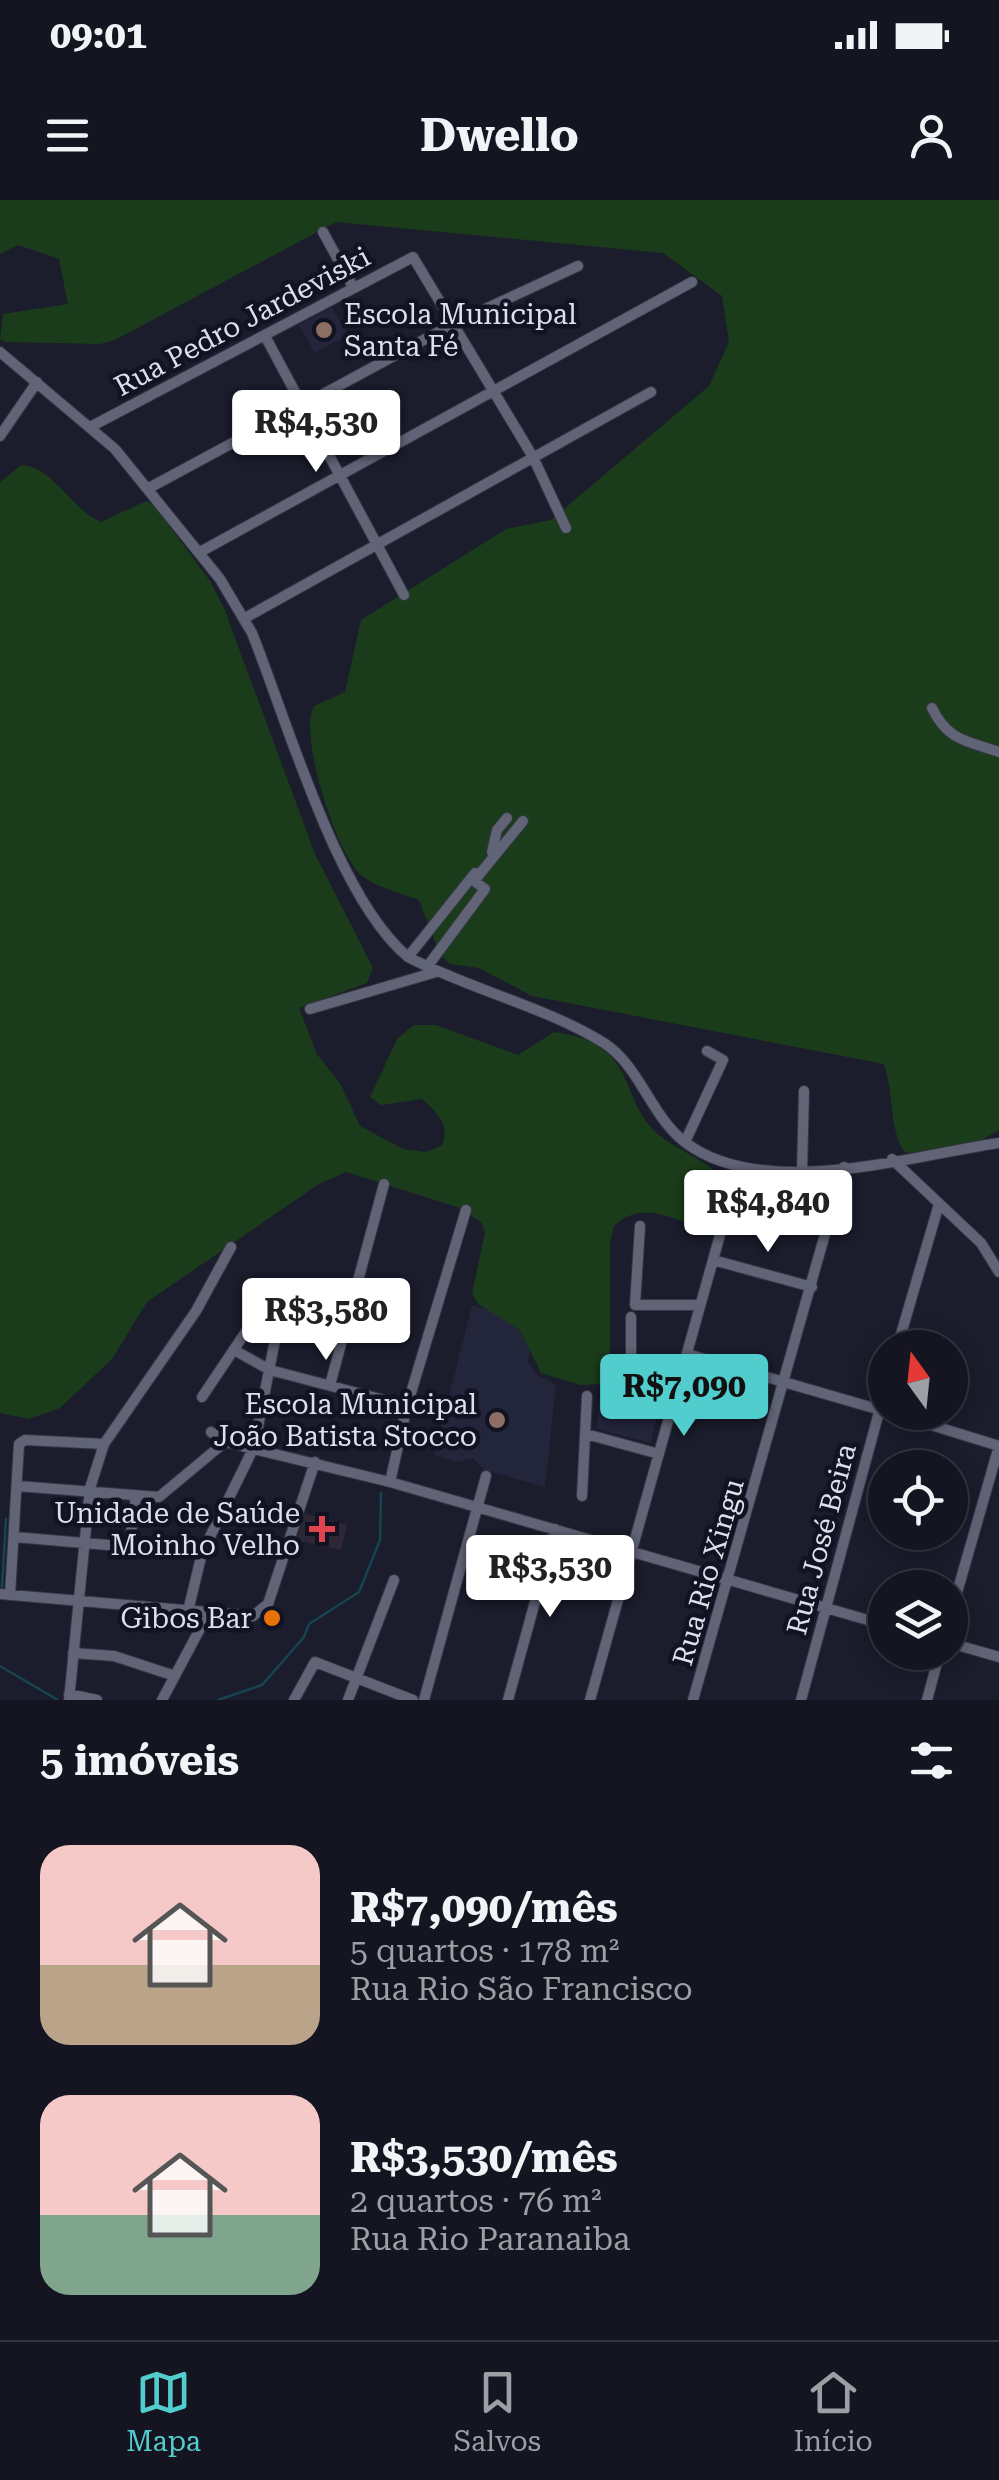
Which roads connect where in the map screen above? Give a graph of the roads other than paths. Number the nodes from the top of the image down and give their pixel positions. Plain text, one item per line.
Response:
1 (324, 232) dead end
2 (578, 266) dead end
3 (692, 282) dead end
4 (353, 287) junction
5 (455, 323) junction
6 (265, 336) junction
7 (0, 352) edge
8 (37, 382) junction
9 (494, 388) junction
10 (651, 392) dead end
11 (300, 406) junction
12 (92, 426) junction
13 (0, 436) edge
14 (533, 457) junction
15 (338, 472) junction
16 (149, 488) junction
17 (566, 528) dead end
18 (377, 544) junction
19 (200, 552) junction
20 (404, 596) dead end
21 (245, 618) junction
22 (932, 708) dead end
23 (999, 752) edge
24 (507, 818) dead end
25 (524, 821) dead end
26 (408, 957) junction
27 (431, 969) junction
28 (310, 1009) dead end
29 (707, 1052) dead end
30 (804, 1091) dead end
31 (685, 1142) junction
32 (999, 1143) edge
33 (892, 1159) junction
34 (739, 1167) junction
35 (844, 1168) junction
36 (802, 1171) junction
37 (384, 1184) dead end
38 (939, 1204) junction
39 (466, 1210) dead end
40 (640, 1226) dead end
41 (232, 1247) dead end
42 (712, 1260) junction
43 (999, 1272) edge
44 (286, 1284) dead end
45 (812, 1288) junction
46 (700, 1305) junction
47 (631, 1317) dead end
48 (247, 1330) dead end
49 (902, 1330) edge
50 (234, 1350) junction
51 (685, 1358) junction
52 (270, 1370) junction
53 (786, 1384) junction
54 (330, 1385) junction
55 (587, 1396) dead end
56 (202, 1397) dead end
57 (407, 1406) junction
58 (868, 1406) edge
59 (879, 1430) edge
60 (947, 1430) edge
61 (210, 1432) dead end
62 (586, 1434) junction
63 (224, 1442) junction
64 (104, 1444) junction
65 (999, 1446) edge
66 (254, 1447) junction
67 (659, 1454) junction
68 (315, 1462) junction
69 (486, 1476) dead end
70 (390, 1482) junction
71 (17, 1486) junction
72 (90, 1488) junction
73 (136, 1496) junction
74 (582, 1496) dead end
75 (0, 1505) edge
76 (17, 1506) junction
77 (477, 1507) junction
78 (555, 1530) junction
79 (14, 1538) junction
80 (83, 1544) junction
81 (129, 1548) junction
82 (632, 1552) junction
83 (202, 1553) junction
84 (963, 1570) edge
85 (394, 1580) dead end
86 (729, 1580) junction
87 (5, 1594) edge
88 (78, 1600) junction
89 (189, 1607) junction
90 (825, 1608) junction
91 (210, 1610) junction
92 (868, 1619) edge
93 (968, 1648) edge
94 (73, 1652) junction
95 (999, 1657) edge
96 (935, 1670) edge
97 (175, 1676) junction
98 (354, 1680) junction
99 (69, 1697) edge
100 (97, 1700) edge
101 (162, 1700) edge
102 (294, 1700) edge
103 (348, 1700) edge
104 (412, 1700) edge
105 (424, 1700) edge
106 (508, 1700) edge
107 (590, 1700) edge
108 (694, 1700) edge
109 (800, 1700) edge
110 (927, 1700) edge

1 - 4 street
2 - 5 street
3 - 9 street
4 - 5 street, Rua Pedro Jardeviski
4 - 6 street, Rua Pedro Jardeviski
5 - 9 street
5 - 11 street
6 - 11 street
6 - 12 street, Rua Pedro Jardeviski
7 - 8 street
8 - 12 street
8 - 13 street
9 - 14 street
9 - 15 street
10 - 14 street
11 - 15 street
11 - 16 street
12 - 16 street
14 - 17 street
14 - 18 street
15 - 18 street
15 - 19 street
16 - 19 street
18 - 20 street
18 - 21 street
19 - 21 street
21 - 26 street
22 - 23 street
24 - 26 street
25 - 27 street
26 - 27 street
27 - 28 street
27 - 31 street
29 - 31 street
30 - 36 street
31 - 34 street
32 - 33 street
33 - 35 street
33 - 38 street
34 - 36 street
34 - 42 street
35 - 36 street
35 - 45 street, Rua Rio Xingu
37 - 54 street
38 - 43 street
38 - 49 street
39 - 57 street
40 - 46 street
41 - 64 street
42 - 45 street
42 - 46 street
44 - 52 street
45 - 53 street, Rua Rio Xingu
46 - 51 street
47 - 51 street
48 - 50 street
50 - 52 street
50 - 56 street
51 - 53 street
51 - 67 street
52 - 54 street
52 - 66 street
53 - 58 street
53 - 86 street, Rua Rio Xingu
54 - 57 street
55 - 62 street
57 - 70 street
59 - 90 street, Rua José Beira
60 - 65 street
61 - 63 street
62 - 67 street
62 - 74 street
63 - 66 street
63 - 73 street
64 - 71 street
64 - 72 street
65 - 84 street
66 - 68 street
66 - 83 street
67 - 82 street
68 - 70 street
68 - 91 street
69 - 77 street
70 - 77 street
71 - 72 street
71 - 76 street
72 - 73 street
72 - 80 street
73 - 81 street
75 - 76 street
76 - 79 street
77 - 78 street
77 - 105 street
78 - 82 street
78 - 106 street
79 - 80 street
79 - 87 street
80 - 81 street
80 - 88 street
81 - 83 street
82 - 86 street
82 - 107 street
83 - 89 street
85 - 98 street
86 - 90 street
86 - 108 street, Rua Rio Xingu
87 - 88 street
88 - 89 street
88 - 94 street
89 - 91 street
90 - 92 street
90 - 109 street, Rua José Beira
91 - 97 street
93 - 95 street
94 - 97 street
94 - 99 street
96 - 110 street
97 - 101 street
98 - 102 street
98 - 103 street
98 - 104 street
99 - 100 street

